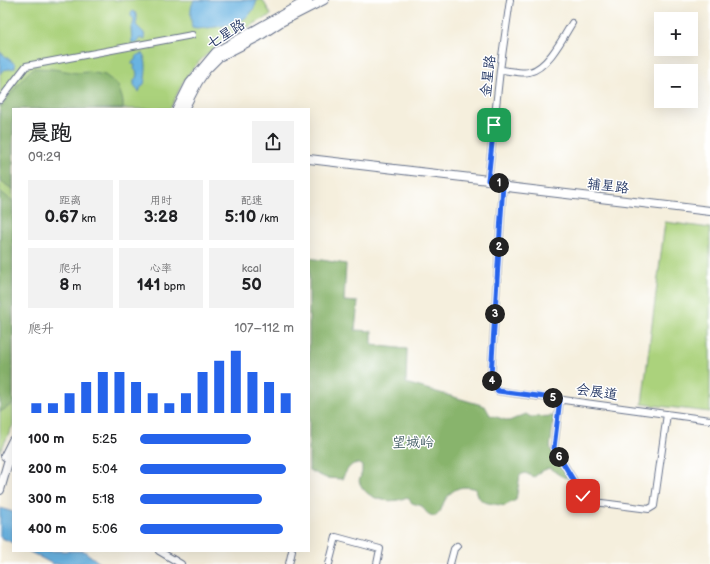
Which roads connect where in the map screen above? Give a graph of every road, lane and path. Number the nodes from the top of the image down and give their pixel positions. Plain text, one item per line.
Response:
1 (308, 0) edge
2 (324, 0) edge
3 (510, 0) edge
4 (572, 24) dead end
5 (192, 35) dead end
6 (500, 70) junction
7 (0, 100) edge
8 (178, 108) edge
9 (185, 108) edge
10 (310, 159) edge
11 (488, 180) junction
12 (503, 184) junction
13 (710, 206) edge
14 (710, 211) edge
15 (560, 399) junction
16 (668, 414) junction
17 (710, 420) edge
18 (12, 446) edge
19 (10, 457) edge
20 (0, 471) edge
21 (0, 490) edge
22 (457, 546) dead end
23 (161, 552) edge
24 (292, 552) edge
25 (180, 564) edge
26 (290, 564) edge
27 (329, 564) edge
28 (377, 564) edge
29 (450, 564) edge

1 - 8 main road, 七星路
2 - 9 main road, 七星路
3 - 6 street, 金星路
4 - 6 street
5 - 7 street
6 - 11 street, 金星路
10 - 11 main road, 辅星路
11 - 12 main road, 辅星路
12 - 13 main road, 辅星路
12 - 14 main road, 辅星路
12 - 15 street, 会展道
15 - 16 street, 会展道
15 - 16 street
16 - 17 street, 会展道
18 - 19 main road
19 - 20 main road
19 - 21 main road
22 - 29 street
23 - 25 street
24 - 26 street
27 - 28 street

